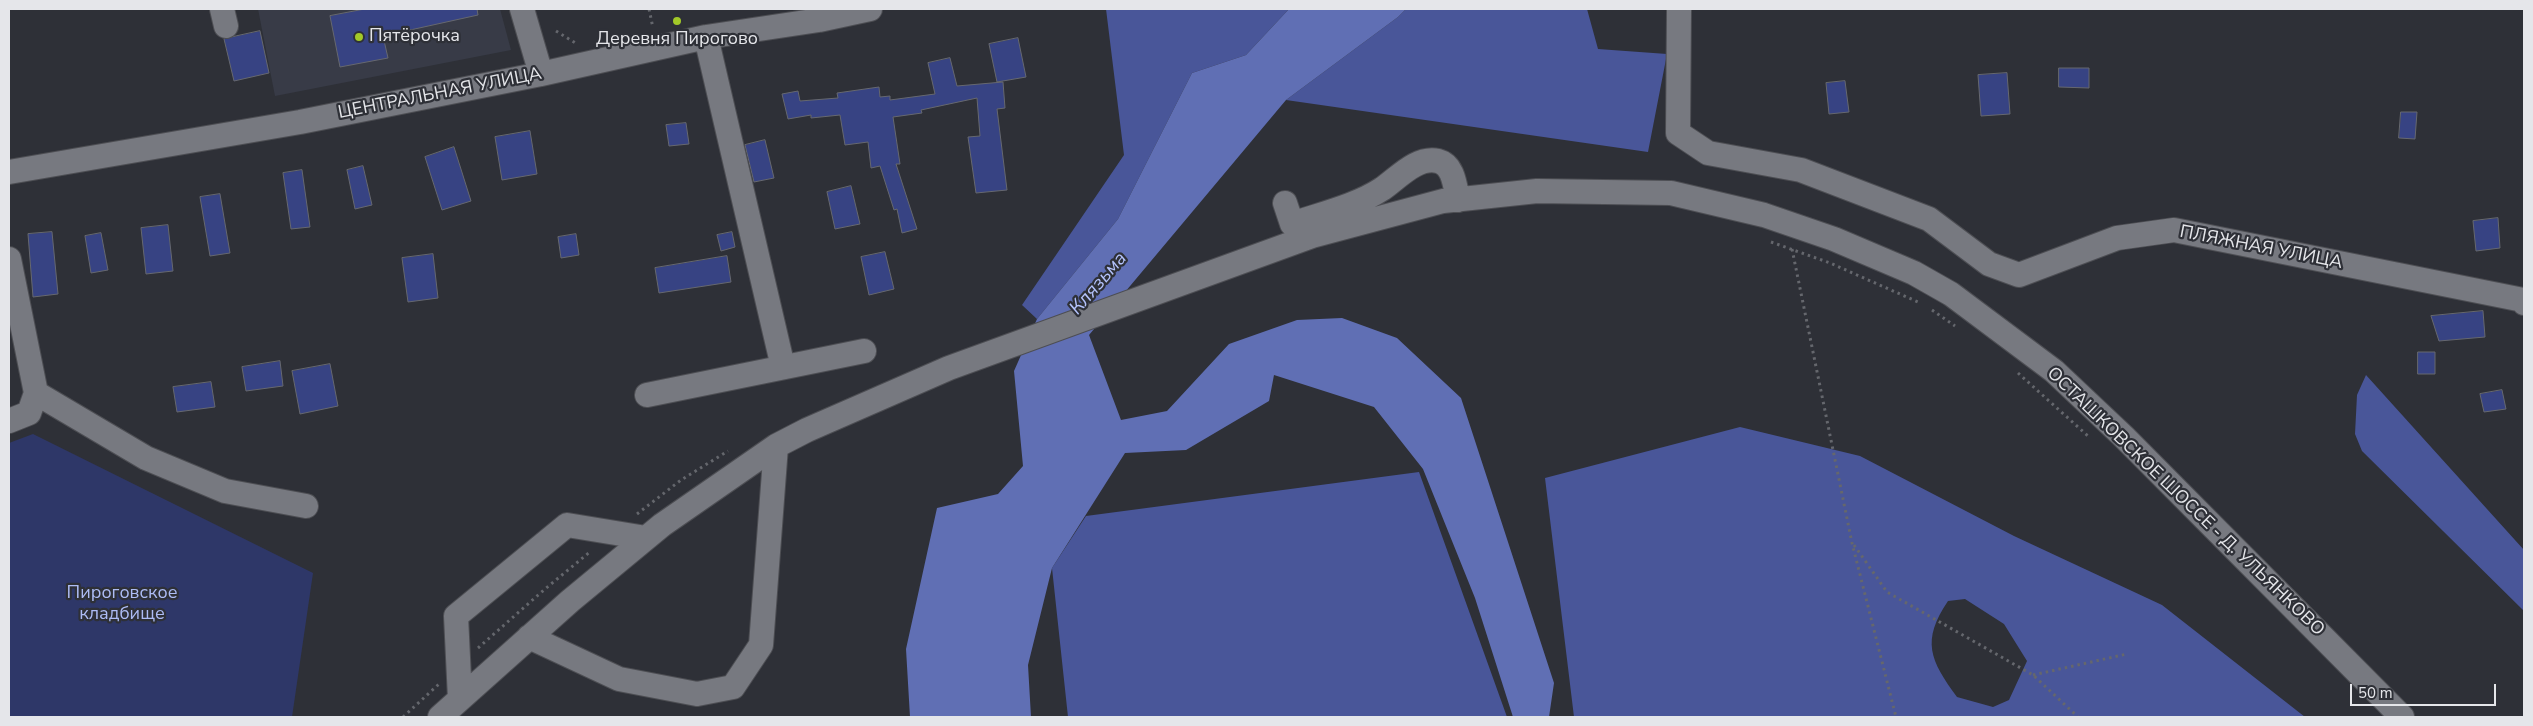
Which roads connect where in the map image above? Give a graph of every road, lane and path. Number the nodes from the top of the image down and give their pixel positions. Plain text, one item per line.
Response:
1 (522, 9) edge
2 (649, 9) edge
3 (870, 9) edge
4 (1679, 9) edge
5 (653, 29) dead end
6 (556, 31) dead end
7 (706, 37) junction
8 (578, 44) dead end
9 (541, 74) junction
10 (9, 172) edge
11 (1458, 200) junction
12 (1285, 203) dead end
13 (1786, 222) junction
14 (1765, 240) dead end
15 (1792, 250) junction
16 (9, 258) edge
17 (2524, 303) edge
18 (1962, 332) dead end
19 (864, 350) dead end
20 (784, 367) junction
21 (2014, 370) dead end
22 (36, 393) junction
23 (647, 396) dead end
24 (9, 421) edge
25 (2092, 439) dead end
26 (776, 446) junction
27 (306, 506) dead end
28 (646, 538) junction
29 (1852, 543) junction
30 (529, 637) junction
31 (2127, 654) dead end
32 (2033, 675) junction
33 (460, 698) junction
34 (440, 717) edge
35 (1896, 717) edge
36 (2078, 717) edge
37 (2402, 717) edge

1 - 9 street
2 - 5 path
3 - 7 street, ЦЕНТРАЛЬНАЯ УЛИЦА
4 - 17 street, ПЛЯЖНАЯ УЛИЦА
6 - 8 path
7 - 9 street, ЦЕНТРАЛЬНАЯ УЛИЦА
7 - 20 street
9 - 10 street, ЦЕНТРАЛЬНАЯ УЛИЦА
11 - 12 street
11 - 13 street, ОСТАШКОВСКОЕ ШОССЕ - Д. УЛЬЯНКОВО
11 - 26 street, ОСТАШКОВСКОЕ ШОССЕ - Д. УЛЬЯНКОВО
13 - 15 path
13 - 37 street, ОСТАШКОВСКОЕ ШОССЕ - Д. УЛЬЯНКОВО
14 - 15 path
15 - 18 path
15 - 29 path
16 - 22 street
19 - 20 street
20 - 23 street
21 - 25 path
22 - 24 street
22 - 27 street
26 - 28 street, ОСТАШКОВСКОЕ ШОССЕ - Д. УЛЬЯНКОВО
26 - 30 street
28 - 30 street, ОСТАШКОВСКОЕ ШОССЕ - Д. УЛЬЯНКОВО
28 - 33 street
29 - 32 path
29 - 35 path
30 - 33 street, ОСТАШКОВСКОЕ ШОССЕ - Д. УЛЬЯНКОВО
31 - 32 path
32 - 36 path
33 - 34 street, ОСТАШКОВСКОЕ ШОССЕ - Д. УЛЬЯНКОВО

